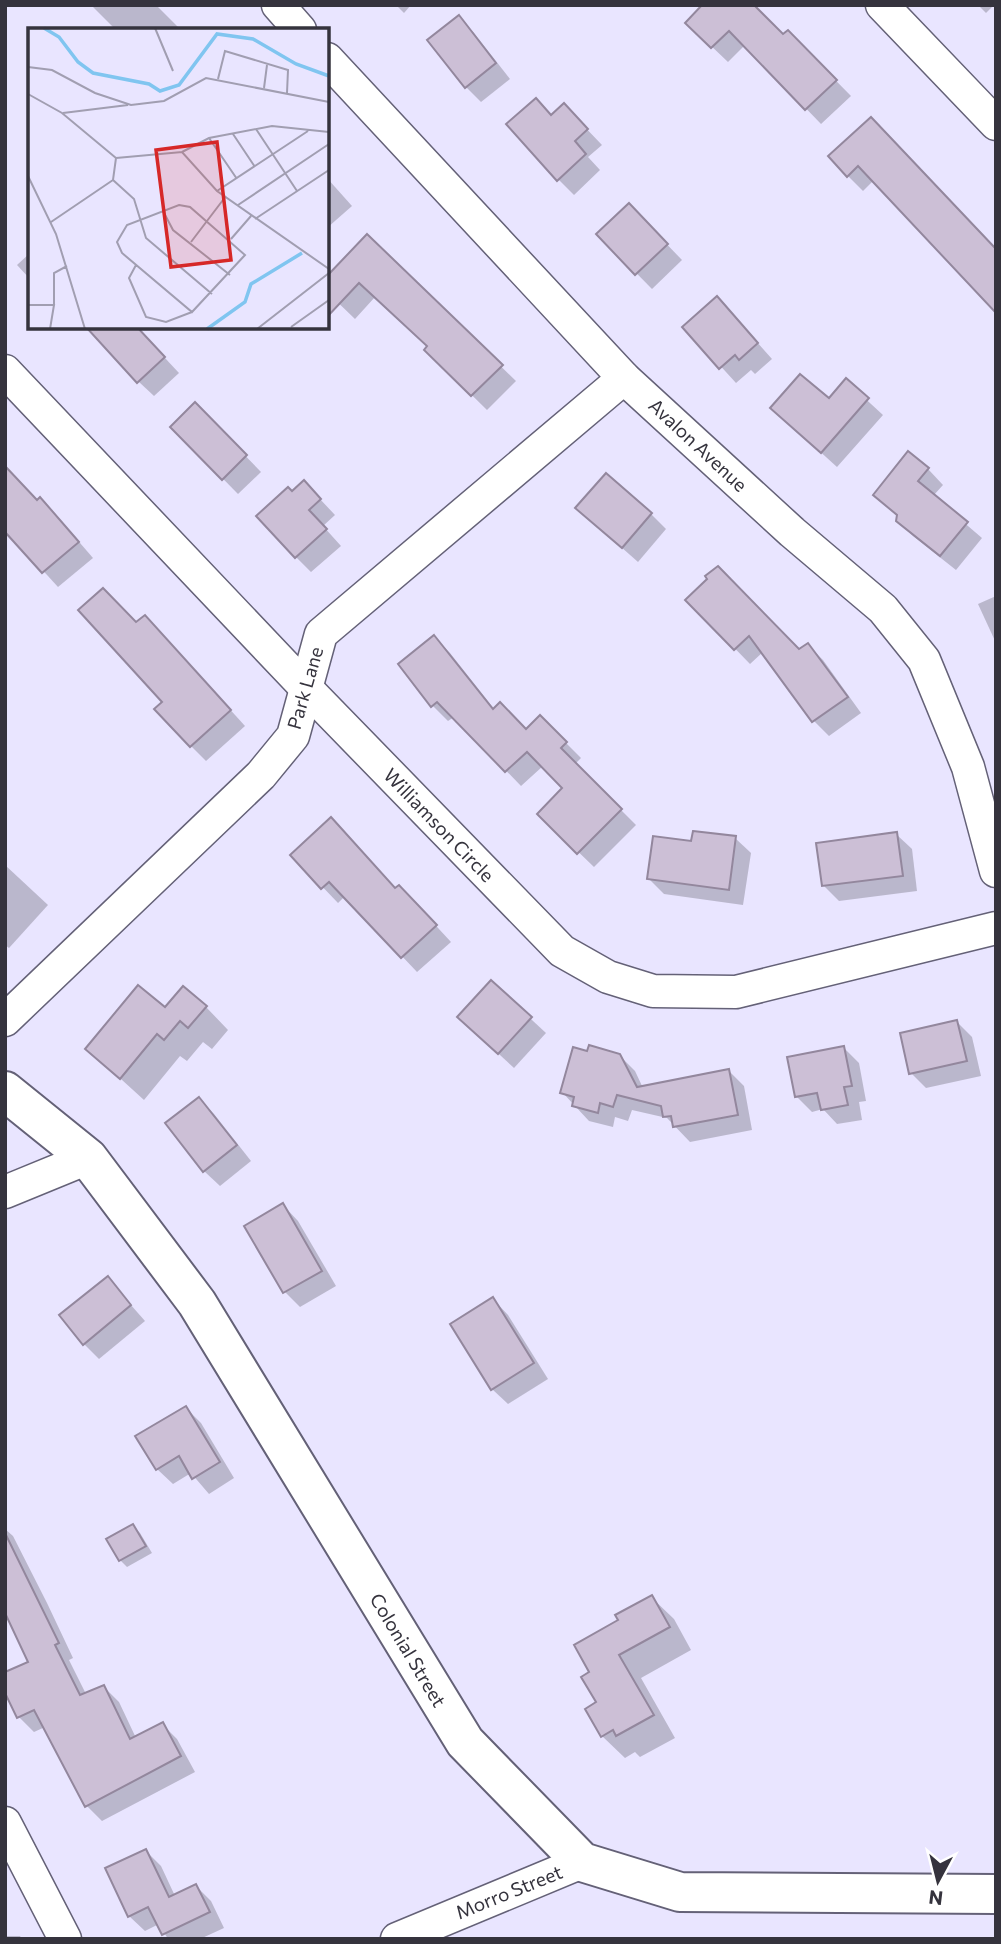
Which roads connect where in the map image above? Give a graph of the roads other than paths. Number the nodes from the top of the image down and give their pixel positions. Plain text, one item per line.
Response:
1 (278, 5) edge
2 (882, 5) edge
3 (298, 28) edge
4 (329, 60) edge
5 (996, 124) edge
6 (5, 371) edge
7 (624, 378) junction
8 (306, 688) junction
9 (996, 871) edge
10 (996, 928) edge
11 (5, 1020) edge
12 (5, 1091) edge
13 (88, 1158) junction
14 (5, 1192) edge
15 (5, 1823) edge
16 (582, 1862) junction
17 (996, 1894) edge
18 (65, 1939) edge
19 (397, 1939) edge

1 - 3 street
2 - 5 street
4 - 7 street, Avalon Avenue
6 - 8 street, Williamson Circle
7 - 8 street, Park Lane
7 - 9 street, Avalon Avenue
8 - 10 street, Williamson Circle
8 - 11 street, Park Lane
12 - 13 street, Colonial Street
13 - 14 street
13 - 16 street, Colonial Street
15 - 18 street
16 - 17 street, Colonial Street
16 - 19 street, Morro Street

